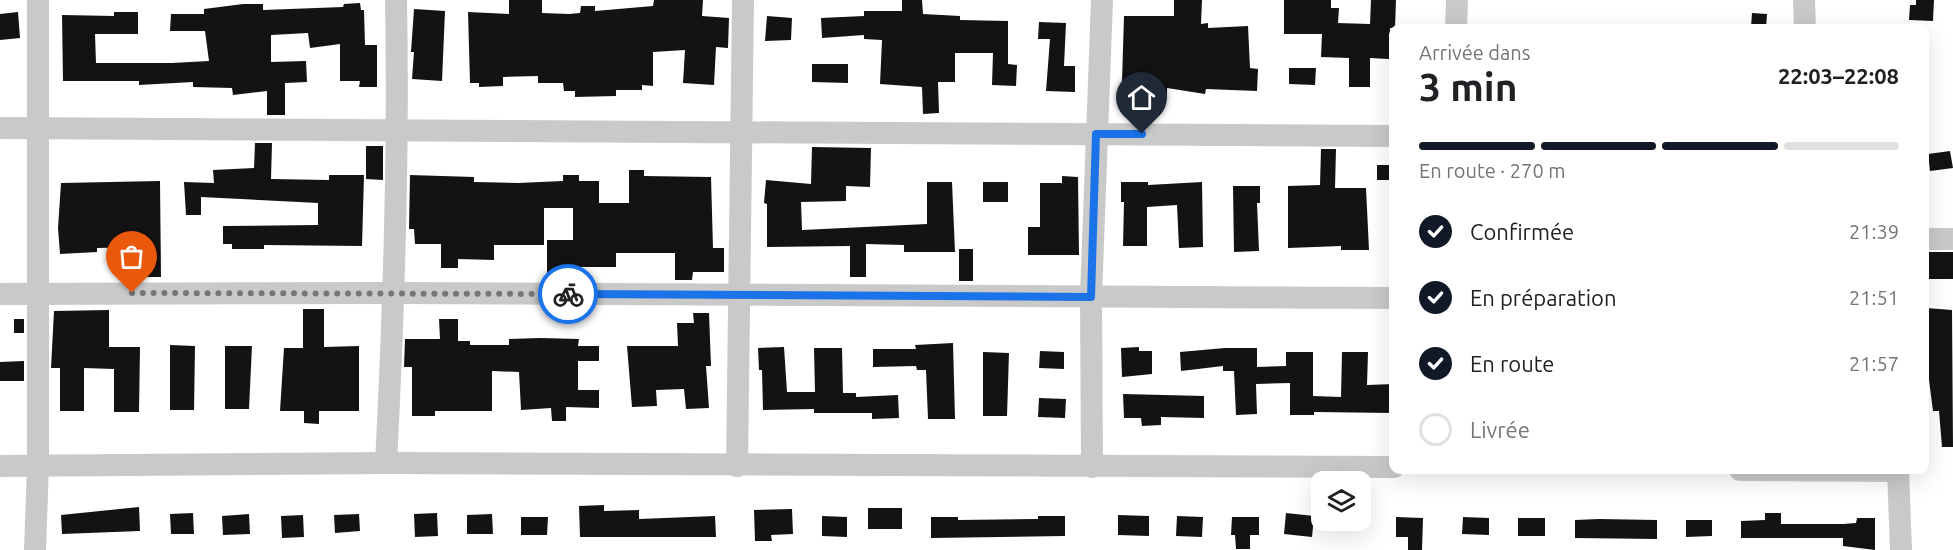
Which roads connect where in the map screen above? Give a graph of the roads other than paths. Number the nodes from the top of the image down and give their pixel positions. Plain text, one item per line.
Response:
1 (38, 0) edge
2 (396, 0) edge
3 (743, 0) edge
4 (1102, 0) edge
5 (1457, 0) edge
6 (1804, 0) edge
7 (1456, 24) edge
8 (1805, 24) edge
9 (0, 128) edge
10 (39, 128) junction
11 (398, 130) junction
12 (741, 132) junction
13 (1096, 134) junction
14 (1389, 135) edge
15 (1929, 238) edge
16 (1953, 239) edge
17 (395, 292) junction
18 (0, 294) edge
19 (37, 294) junction
20 (741, 295) junction
21 (1091, 297) junction
22 (1389, 298) edge
23 (386, 463) junction
24 (0, 466) edge
25 (38, 466) junction
26 (737, 466) junction
27 (1092, 467) junction
28 (1389, 468) edge
29 (1898, 474) edge
30 (35, 550) edge
31 (1901, 550) edge

1 - 10 street
2 - 11 street
3 - 12 street
4 - 13 street
5 - 7 street
6 - 8 street
9 - 10 street
10 - 11 street
10 - 19 street
11 - 12 street
11 - 17 street
12 - 13 street
12 - 20 street
13 - 14 street
13 - 21 street
15 - 16 street
17 - 19 street
17 - 20 street
17 - 23 street
18 - 19 street
19 - 25 street
20 - 21 street
20 - 26 street
21 - 22 street
21 - 27 street
23 - 25 street
23 - 26 street
24 - 25 street
25 - 30 street
26 - 27 street
27 - 28 street
29 - 31 street

